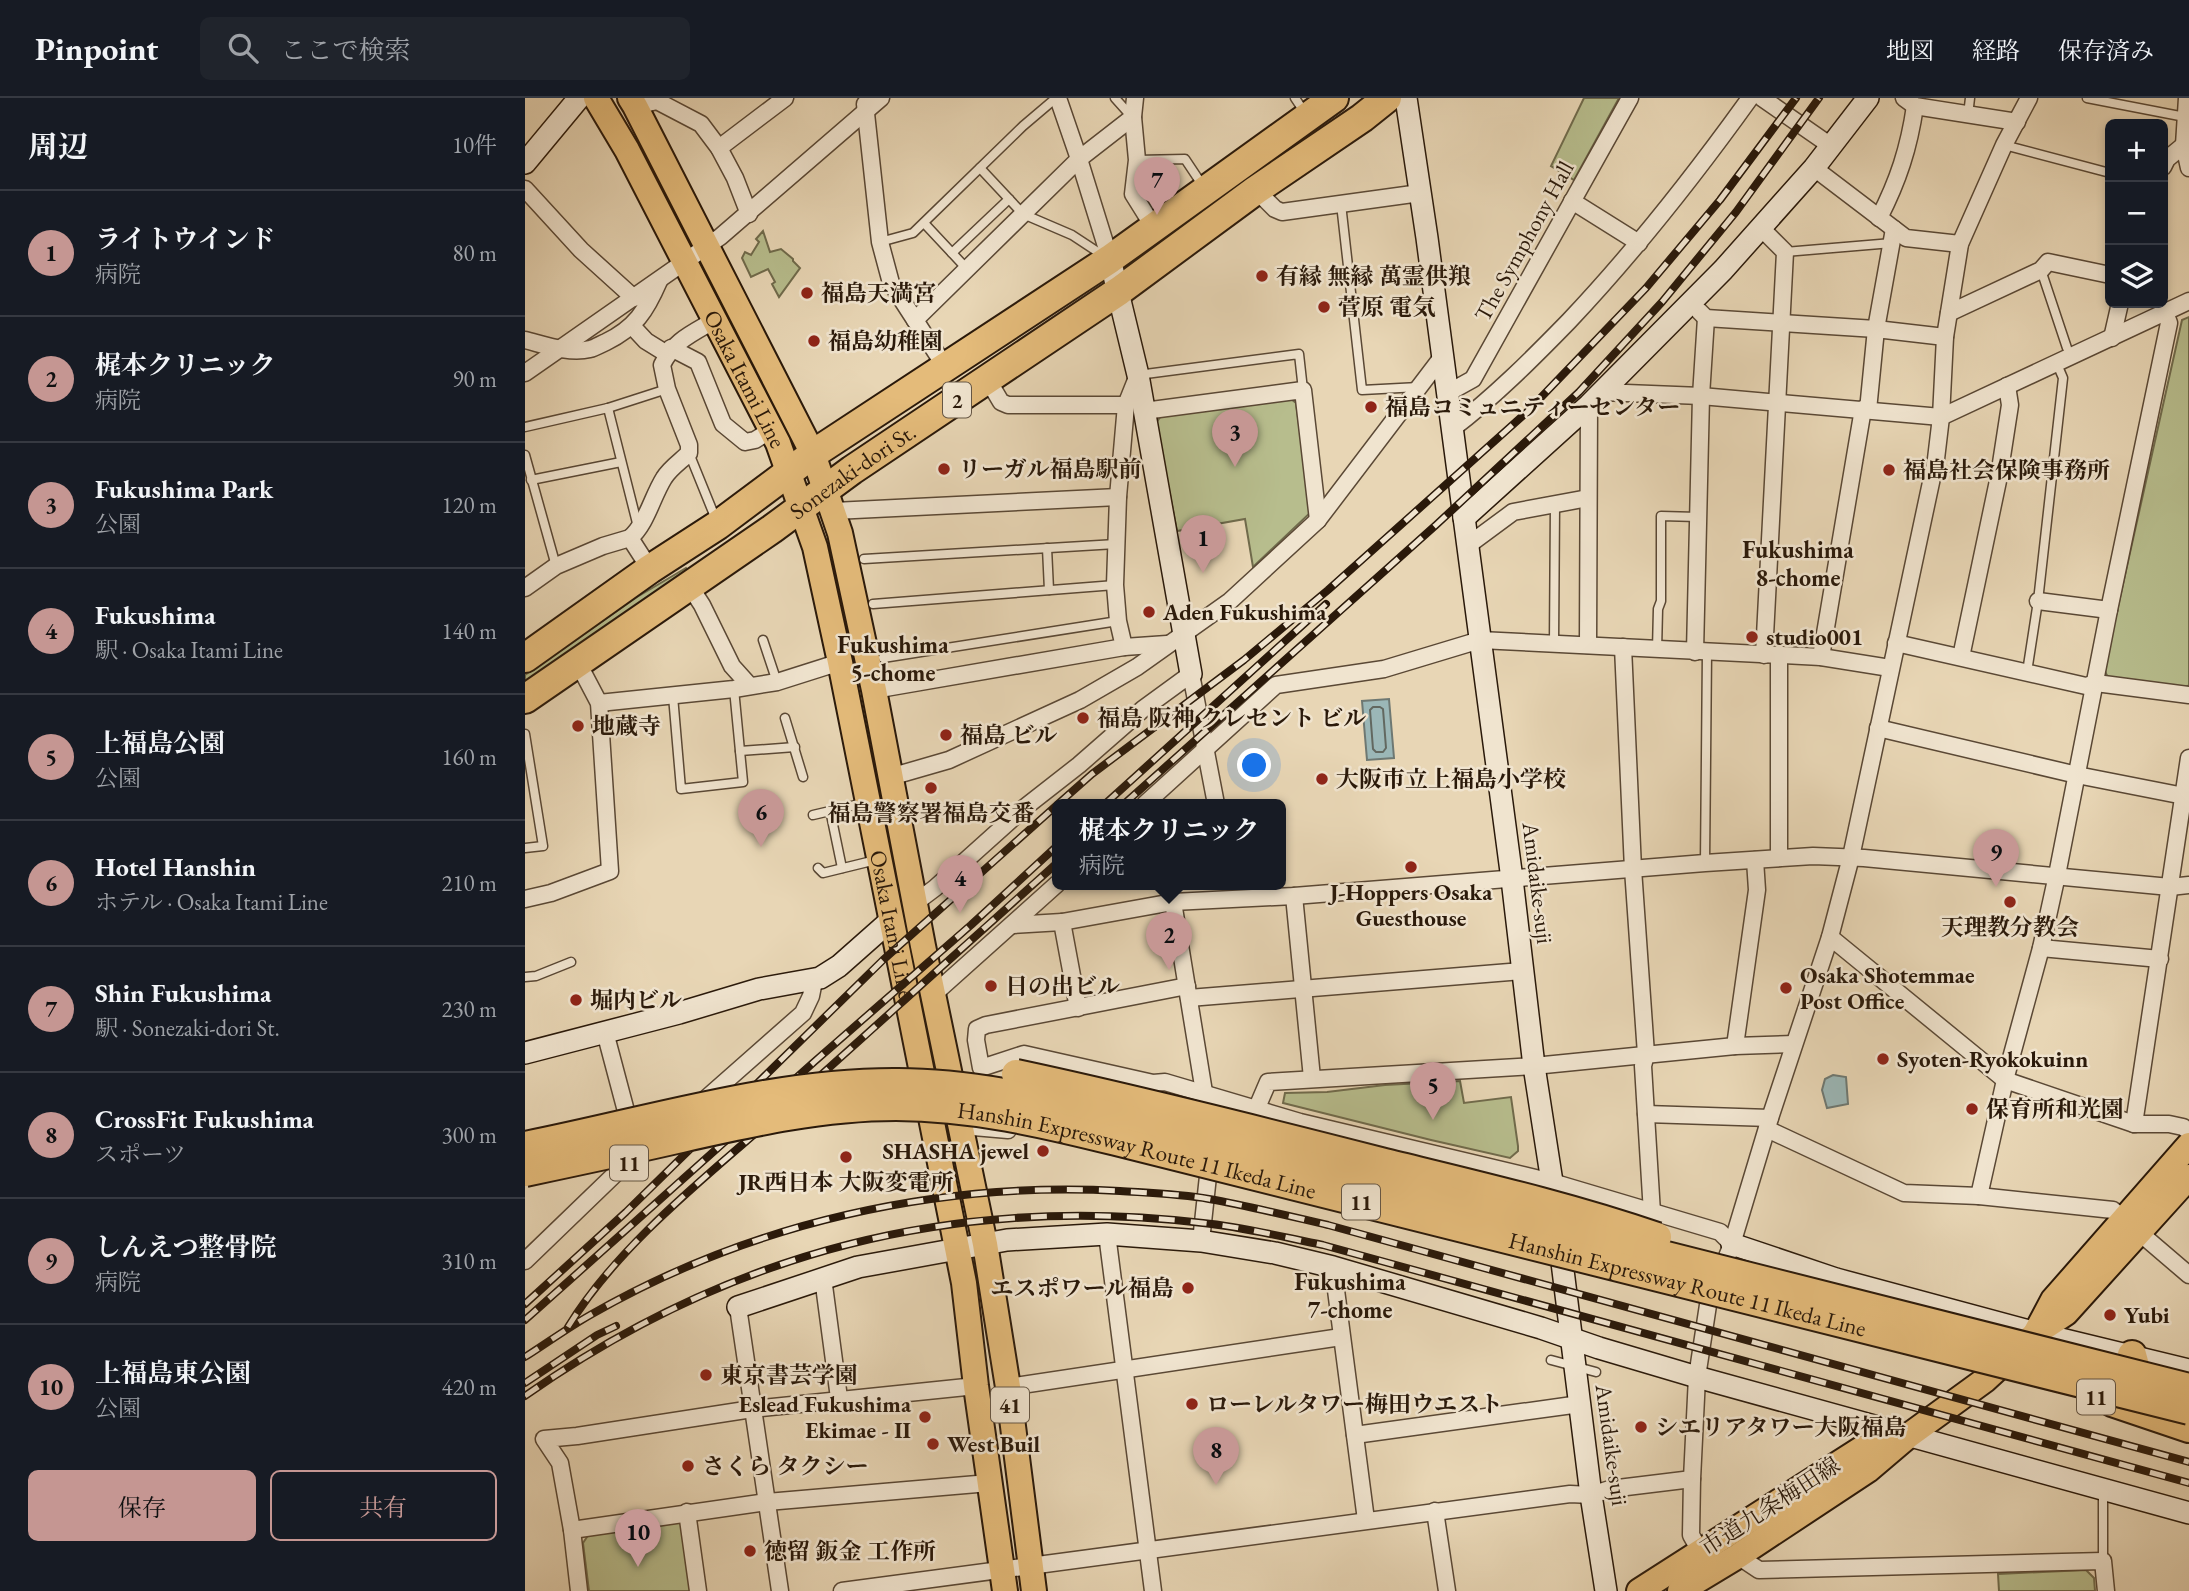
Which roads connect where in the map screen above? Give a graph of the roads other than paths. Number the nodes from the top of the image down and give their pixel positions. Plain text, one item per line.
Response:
1 (579, 98) edge
2 (596, 98) edge
3 (785, 98) edge
4 (881, 98) edge
5 (1057, 98) edge
6 (1115, 98) edge
7 (1135, 98) edge
8 (1334, 98) edge
9 (1387, 98) edge
10 (1406, 98) edge
11 (1630, 98) edge
12 (1750, 98) edge
13 (1762, 98) edge
14 (1867, 98) edge
15 (1970, 98) edge
16 (2029, 98) edge
17 (2087, 98) edge
18 (2187, 98) edge
19 (633, 102) edge
20 (1909, 102) edge
21 (865, 104) edge
22 (1933, 104) edge
23 (1301, 107) edge
24 (1968, 115) junction
25 (1133, 117) junction
26 (2185, 117) junction
27 (2017, 122) junction
28 (2004, 145) junction
29 (2184, 145) junction
30 (1831, 146) junction
31 (719, 148) junction
32 (2168, 158) edge
33 (1079, 159) junction
34 (1137, 160) junction
35 (525, 163) edge
36 (980, 168) junction
37 (2189, 168) edge
38 (1814, 169) junction
39 (2105, 172) edge
40 (525, 189) edge
41 (1205, 189) junction
42 (1256, 190) junction
43 (1420, 193) junction
44 (1009, 199) junction
45 (1572, 201) junction
46 (1341, 204) junction
47 (750, 214) junction
48 (1023, 214) junction
49 (1879, 218) junction
50 (923, 223) junction
51 (1153, 226) junction
52 (1761, 228) junction
53 (1893, 236) junction
54 (880, 242) junction
55 (1639, 243) junction
56 (1960, 244) junction
57 (706, 247) junction
58 (1785, 252) junction
59 (952, 253) junction
60 (1110, 259) junction
61 (684, 262) junction
62 (967, 269) junction
63 (2041, 270) junction
64 (2105, 274) edge
65 (660, 279) junction
66 (1119, 291) junction
67 (634, 298) junction
68 (2189, 301) edge
69 (2119, 308) edge
70 (1699, 310) junction
71 (2165, 312) junction
72 (1949, 313) junction
73 (715, 320) junction
74 (915, 320) junction
75 (1780, 323) junction
76 (632, 326) junction
77 (1876, 329) junction
78 (1945, 337) junction
79 (2112, 338) junction
80 (525, 340) edge
81 (2067, 348) dead end
82 (559, 349) junction
83 (669, 351) junction
84 (1442, 357) junction
85 (2057, 363) junction
86 (946, 368) junction
87 (525, 373) edge
88 (1138, 375) junction
89 (988, 380) junction
90 (1419, 387) junction
91 (2007, 387) junction
92 (667, 389) junction
93 (1303, 390) junction
94 (1447, 394) junction
95 (1701, 396) junction
96 (1595, 399) junction
97 (1777, 402) junction
98 (608, 408) junction
99 (1135, 408) junction
100 (1866, 410) junction
101 (1941, 416) junction
102 (525, 427) edge
103 (1452, 429) junction
104 (771, 430) junction
105 (689, 453) junction
106 (813, 454) junction
107 (525, 455) edge
108 (621, 462) junction
109 (789, 472) junction
110 (531, 481) junction
111 (1118, 497) junction
112 (1588, 498) junction
113 (830, 500) junction
114 (1555, 504) junction
115 (802, 507) junction
116 (1698, 517) junction
117 (1464, 518) junction
118 (1318, 520) junction
119 (718, 525) junction
120 (635, 534) junction
121 (1116, 544) junction
122 (1467, 546) junction
123 (1047, 548) junction
124 (865, 559) dead end
125 (555, 566) junction
126 (650, 569) junction
127 (689, 585) junction
128 (1115, 585) junction
129 (525, 588) edge
130 (1049, 590) junction
131 (2038, 601) junction
132 (873, 604) dead end
133 (2109, 610) junction
134 (1118, 621) junction
135 (1176, 639) junction
136 (763, 640) dead end
137 (1480, 640) junction
138 (1896, 643) junction
139 (1554, 644) junction
140 (1588, 645) junction
141 (1124, 648) junction
142 (1623, 648) junction
143 (531, 650) edge
144 (1657, 650) junction
145 (1701, 652) junction
146 (1771, 655) junction
147 (1821, 657) junction
148 (1961, 657) junction
149 (883, 658) dead end
150 (578, 663) junction
151 (840, 663) junction
152 (1890, 668) junction
153 (1192, 674) junction
154 (2027, 674) junction
155 (777, 682) junction
156 (2096, 682) junction
157 (750, 686) junction
158 (734, 689) junction
159 (874, 690) junction
160 (2189, 695) edge
161 (673, 696) junction
162 (525, 699) edge
163 (599, 703) junction
164 (785, 718) dead end
165 (1878, 728) junction
166 (525, 734) edge
167 (795, 747) junction
168 (1207, 748) junction
169 (740, 751) junction
170 (2189, 758) edge
171 (2077, 775) junction
172 (803, 776) dead end
173 (890, 777) junction
174 (1151, 799) edge
175 (1215, 799) edge
176 (868, 802) junction
177 (2185, 805) edge
178 (829, 810) junction
179 (813, 815) dead end
180 (525, 848) edge
181 (1851, 856) junction
182 (1779, 858) junction
183 (879, 860) junction
184 (1755, 860) junction
185 (1705, 863) junction
186 (818, 868) dead end
187 (842, 868) junction
188 (1633, 869) junction
189 (2057, 875) junction
190 (1512, 879) junction
191 (2189, 885) edge
192 (2170, 887) junction
193 (1052, 889) edge
194 (1231, 891) edge
195 (1294, 896) junction
196 (525, 899) edge
197 (1173, 902) junction
198 (915, 903) junction
199 (891, 919) junction
200 (1062, 922) junction
201 (1013, 925) junction
202 (1830, 937) junction
203 (2041, 948) junction
204 (2160, 959) junction
205 (571, 962) dead end
206 (1523, 971) junction
207 (525, 977) edge
208 (814, 981) junction
209 (1304, 989) junction
210 (1188, 992) junction
211 (934, 994) junction
212 (1078, 1008) junction
213 (605, 1032) junction
214 (1794, 1044) junction
215 (1735, 1046) junction
216 (525, 1053) edge
217 (1646, 1054) junction
218 (1534, 1066) junction
219 (949, 1068) junction
220 (981, 1068) junction
221 (1016, 1074) joint
222 (1312, 1078) junction
223 (2005, 1080) junction
224 (1204, 1092) junction
225 (1256, 1110) junction
226 (1646, 1114) junction
227 (1300, 1122) junction
228 (1769, 1123) junction
229 (2134, 1124) junction
230 (731, 1126) junction
231 (962, 1126) junction
232 (2189, 1131) edge
233 (2189, 1145) edge
234 (525, 1146) edge
235 (637, 1152) junction
236 (525, 1172) edge
237 (1208, 1176) junction
238 (2189, 1177) edge
239 (1552, 1182) junction
240 (525, 1190) edge
241 (1979, 1196) junction
242 (1652, 1213) junction
243 (2131, 1226) junction
244 (1107, 1234) junction
245 (1201, 1241) junction
246 (985, 1244) junction
247 (1732, 1244) junction
248 (958, 1249) junction
249 (525, 1261) edge
250 (1333, 1267) junction
251 (2189, 1275) edge
252 (823, 1278) junction
253 (1802, 1290) junction
254 (738, 1307) joint
255 (2036, 1333) junction
256 (1341, 1337) junction
257 (1572, 1339) junction
258 (2131, 1355) junction
259 (1551, 1360) dead end
260 (2003, 1365) junction
261 (1575, 1366) junction
262 (1123, 1369) junction
263 (2189, 1370) edge
264 (1596, 1371) dead end
265 (1697, 1377) junction
266 (976, 1385) junction
267 (1008, 1387) junction
268 (2189, 1388) edge
269 (839, 1398) junction
270 (1580, 1404) junction
271 (752, 1409) junction
272 (2189, 1410) edge
273 (2189, 1426) edge
274 (1355, 1435) junction
275 (1908, 1436) junction
276 (1692, 1479) junction
277 (989, 1483) junction
278 (2103, 1489) junction
279 (1591, 1495) junction
280 (767, 1502) junction
281 (1435, 1511) junction
282 (687, 1512) junction
283 (2189, 1513) edge
284 (1366, 1520) junction
285 (572, 1530) junction
286 (1147, 1549) junction
287 (1700, 1551) junction
288 (1738, 1556) junction
289 (2103, 1561) junction
290 (1032, 1579) edge
291 (1004, 1580) edge
292 (579, 1591) edge
293 (698, 1591) edge
294 (780, 1591) edge
295 (842, 1591) edge
296 (1153, 1591) edge
297 (1447, 1591) edge
298 (1606, 1591) edge
299 (1639, 1591) edge
300 (1680, 1591) edge
301 (2106, 1591) edge

1 - 35 street
2 - 61 main road, Osaka Itami Line / 41
3 - 31 street
4 - 21 street
5 - 33 street
5 - 36 lane
6 - 25 lane
7 - 25 street
8 - 23 highway, Sonezaki-dori St. / 2
9 - 42 highway, Sonezaki-dori St. / 2
10 - 43 street, Amidaike-suji
11 - 45 street, The Symphony Hall
12 - 55 street
13 - 30 street
14 - 30 street
15 - 24 lane
16 - 27 street
17 - 26 lane
18 - 26 street
19 - 31 street
19 - 57 main road, Osaka Itami Line / 41
20 - 22 street
20 - 49 street
21 - 47 street
21 - 54 street
22 - 24 street
23 - 41 highway, Sonezaki-dori St. / 2
24 - 27 street
25 - 33 street
25 - 34 street
26 - 29 street
27 - 28 street
28 - 39 lane
28 - 56 street
29 - 32 street
29 - 37 street
30 - 38 street
31 - 47 street
33 - 48 street
33 - 60 street
34 - 41 lane
34 - 51 street
36 - 44 lane
36 - 50 lane
38 - 49 street
38 - 52 street
40 - 67 street
41 - 51 highway, Sonezaki-dori St. / 2
42 - 46 street
42 - 66 highway, Sonezaki-dori St. / 2
43 - 46 street
43 - 84 street, Amidaike-suji
44 - 48 lane
44 - 59 lane
45 - 55 street
45 - 94 street, The Symphony Hall
46 - 90 lane
47 - 57 street
48 - 60 lane
48 - 62 street
49 - 53 street
50 - 54 lane
50 - 59 lane
51 - 60 highway, Sonezaki-dori St. / 2
52 - 58 street
52 - 70 street
53 - 56 street
53 - 58 lane
53 - 77 street
54 - 74 street
55 - 103 street
56 - 72 street
57 - 61 street
57 - 106 main road, Osaka Itami Line / 41
58 - 75 street
59 - 62 lane
60 - 66 street
60 - 86 highway, Sonezaki-dori St. / 2
61 - 65 street
61 - 73 main road, Osaka Itami Line / 41
62 - 74 street
63 - 64 street
63 - 72 street
63 - 81 lane
65 - 67 street
65 - 76 street
66 - 88 street
66 - 89 highway, Sonezaki-dori St. / 2
67 - 82 street
68 - 71 street
69 - 79 street
70 - 75 street
70 - 95 street
70 - 96 street
71 - 79 street
71 - 133 street
72 - 78 street
73 - 83 street
73 - 104 main road, Osaka Itami Line / 41
74 - 86 street
75 - 77 street
75 - 97 street
76 - 82 street
76 - 83 street
77 - 78 street
77 - 100 street
78 - 101 street
79 - 85 street
80 - 82 street
82 - 87 street
83 - 92 street
83 - 104 street
84 - 90 street
84 - 94 street, Amidaike-suji
85 - 91 street
85 - 131 lane
86 - 106 highway, Sonezaki-dori St. / 2
88 - 93 lane
88 - 99 street
89 - 99 street
89 - 113 highway, Sonezaki-dori St. / 2
90 - 118 street
91 - 101 street
91 - 148 street
92 - 98 lane
92 - 105 street
93 - 99 street
93 - 118 street
94 - 103 street, Amidaike-suji
95 - 96 street
95 - 97 street
95 - 116 street
96 - 112 street
96 - 117 street
97 - 100 street
97 - 146 street
98 - 102 lane
98 - 108 lane
99 - 111 street
99 - 135 street
100 - 101 street
100 - 147 street
101 - 138 street
103 - 117 street, Amidaike-suji
104 - 109 main road, Osaka Itami Line / 41
105 - 119 lane
105 - 120 street
106 - 109 highway, Sonezaki-dori St. / 2
106 - 113 main road, Osaka Itami Line / 41
107 - 110 lane
108 - 110 lane
108 - 120 lane
109 - 115 main road, Osaka Itami Line / 41
109 - 119 highway, Sonezaki-dori St. / 2
110 - 125 lane
111 - 113 street
111 - 121 street
112 - 114 street
112 - 140 street
113 - 115 highway, Sonezaki-dori St. / 2
113 - 159 main road, Osaka Itami Line / 41
114 - 122 street
114 - 139 lane
115 - 127 highway, Sonezaki-dori St. / 2
115 - 151 main road, Osaka Itami Line / 41
116 - 144 lane
116 - 145 street
117 - 122 street, Amidaike-suji
118 - 135 street
119 - 126 highway, Sonezaki-dori St. / 2
120 - 125 street
120 - 126 street
121 - 123 lane
121 - 128 street
122 - 137 street, Amidaike-suji
123 - 124 lane
123 - 130 lane
125 - 129 street
126 - 143 highway, Sonezaki-dori St. / 2
127 - 150 highway, Sonezaki-dori St. / 2
127 - 157 street
128 - 130 lane
128 - 134 street
130 - 132 lane
131 - 133 street
131 - 154 lane
133 - 156 street
134 - 141 street
134 - 149 lane
135 - 141 street
135 - 153 street
135 - 173 street
136 - 155 lane
137 - 139 street
137 - 168 street
137 - 190 street, Amidaike-suji
138 - 148 street
138 - 152 street
139 - 140 street
140 - 142 street
141 - 159 street
142 - 144 street
142 - 188 street
144 - 145 street
145 - 146 street
145 - 185 lane
146 - 147 street
146 - 182 street
147 - 152 street
148 - 154 street
150 - 162 highway, Sonezaki-dori St. / 2
150 - 163 street
151 - 155 street
151 - 176 main road, Osaka Itami Line / 41
152 - 165 street
153 - 168 street
153 - 198 street
154 - 156 street
155 - 157 street
156 - 160 street
156 - 171 street
157 - 158 street
158 - 161 street
158 - 169 lane
159 - 173 main road, Osaka Itami Line / 41
161 - 163 street
161 - 169 lane
163 - 196 street
164 - 167 lane
165 - 171 street
165 - 181 street
166 - 180 lane
167 - 169 lane
167 - 172 lane
168 - 174 street
168 - 175 street
170 - 177 street
171 - 177 street
171 - 189 street
173 - 198 main road, Osaka Itami Line / 41
176 - 178 lane
176 - 183 main road, Osaka Itami Line / 41
177 - 192 street
178 - 179 lane
178 - 187 lane
181 - 182 street
181 - 189 street
181 - 202 street
182 - 184 street
183 - 187 lane
183 - 199 main road, Osaka Itami Line / 41
184 - 185 street
184 - 215 street
185 - 188 street
186 - 187 lane
188 - 190 street
188 - 217 street
189 - 192 street
189 - 203 street
190 - 195 street
190 - 206 street, Amidaike-suji
191 - 192 street
192 - 204 street
193 - 201 street
194 - 195 street
194 - 197 street
195 - 209 street
197 - 200 street
197 - 210 street
198 - 211 main road, Osaka Itami Line / 41
199 - 208 street
199 - 248 main road, Osaka Itami Line / 41
200 - 201 street
200 - 212 street
201 - 211 street
202 - 214 street
202 - 223 street
203 - 204 street
203 - 223 street
204 - 229 street
205 - 207 lane
206 - 209 street
206 - 218 street, Amidaike-suji
208 - 213 street
208 - 235 street
209 - 210 street
209 - 222 street
210 - 212 street
210 - 224 street
211 - 219 main road, Osaka Itami Line / 41
212 - 220 street
213 - 216 street
213 - 235 street
214 - 215 street
214 - 228 street
215 - 217 street
217 - 218 street
217 - 226 street
218 - 222 street
218 - 239 street, Amidaike-suji
219 - 220 street
219 - 231 main road, Osaka Itami Line / 41
220 - 221 street
220 - 224 street
221 - 253 highway, 11, bridge
222 - 225 street
223 - 229 street
223 - 241 street
224 - 225 street
225 - 227 street
226 - 228 street
226 - 242 street
227 - 237 street
227 - 239 street
228 - 241 street
228 - 247 street
229 - 232 street
230 - 236 highway, Hanshin Expressway Route 11 Ikeda Line / 11, bridge
230 - 240 highway, 11, bridge
230 - 272 highway, Hanshin Expressway Route 11 Ikeda Line / 11, bridge
231 - 237 street
231 - 246 main road, Osaka Itami Line / 41
233 - 243 main road, 市道九条梅田線
234 - 253 highway, Hanshin Expressway Route 11 Ikeda Line / 11, bridge
235 - 249 street
237 - 245 street
238 - 243 main road, 市道九条梅田線
239 - 242 street
239 - 257 street, Amidaike-suji
241 - 243 street
242 - 247 street
243 - 251 street
243 - 255 main road, 市道九条梅田線
244 - 245 street
244 - 246 street
244 - 262 street
245 - 250 street
246 - 248 street
246 - 267 main road, Osaka Itami Line / 41
247 - 255 street
247 - 265 street
248 - 252 street
248 - 266 main road, Osaka Itami Line / 41
250 - 256 street
250 - 257 street
252 - 254 street
252 - 269 street
253 - 268 highway, Hanshin Expressway Route 11 Ikeda Line / 11, bridge
254 - 271 street
255 - 258 street
255 - 260 main road, 市道九条梅田線
256 - 262 street
256 - 274 street
257 - 261 street, Amidaike-suji
257 - 265 street
258 - 263 street
258 - 273 highway
259 - 261 lane
260 - 273 highway, 11
260 - 275 main road, 市道九条梅田線
261 - 264 lane
261 - 270 street, Amidaike-suji
262 - 267 street
262 - 286 street
265 - 275 street
265 - 276 street
266 - 269 street
266 - 277 main road, Osaka Itami Line / 41
267 - 290 main road, Osaka Itami Line / 41
269 - 271 street
270 - 274 street
270 - 279 street, Amidaike-suji
271 - 280 street
271 - 285 street
274 - 284 street
275 - 278 street
275 - 287 main road, 市道九条梅田線
275 - 288 main road, 市道九条梅田線
276 - 279 street
276 - 287 street
277 - 280 street
277 - 291 main road, Osaka Itami Line / 41
278 - 283 street
278 - 289 lane
279 - 281 street
279 - 298 street, Amidaike-suji
280 - 282 street
280 - 294 street
281 - 284 street
281 - 297 street
282 - 285 street
282 - 293 street
284 - 286 street
285 - 292 street
286 - 290 street
286 - 296 street
287 - 299 main road, 市道九条梅田線
288 - 289 street
288 - 300 main road, 市道九条梅田線
289 - 301 street
290 - 291 street
291 - 295 street

